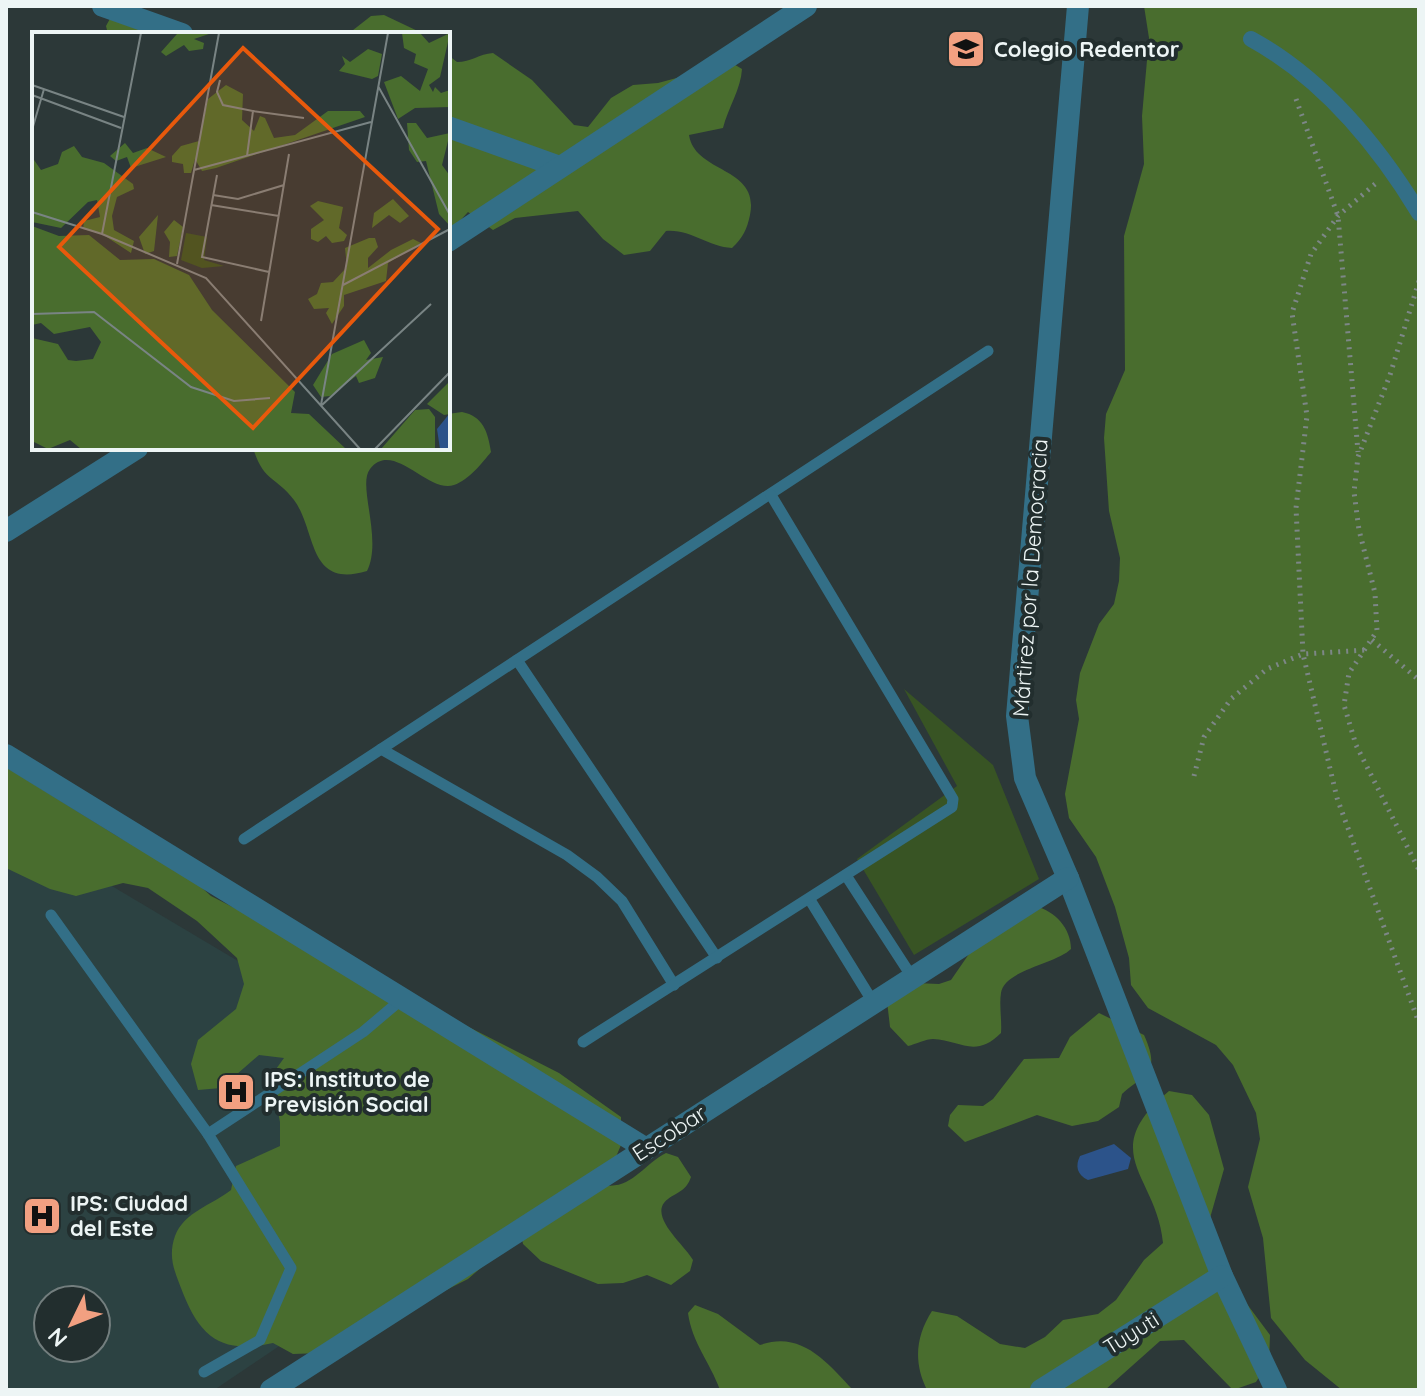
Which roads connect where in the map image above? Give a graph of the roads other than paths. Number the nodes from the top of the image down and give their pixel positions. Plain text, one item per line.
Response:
1 (103, 6) edge
2 (806, 6) edge
3 (1078, 6) edge
4 (176, 32) edge
5 (1251, 39) dead end
6 (450, 128) edge
7 (560, 167) junction
8 (1419, 213) edge
9 (450, 240) edge
10 (988, 351) dead end
11 (134, 450) edge
12 (771, 495) junction
13 (6, 531) edge
14 (517, 660) junction
15 (381, 749) junction
16 (6, 755) edge
17 (244, 839) dead end
18 (847, 877) junction
19 (1068, 878) junction
20 (810, 900) junction
21 (51, 915) dead end
22 (717, 958) junction
23 (912, 977) junction
24 (674, 985) junction
25 (402, 999) junction
26 (873, 1002) junction
27 (583, 1042) dead end
28 (208, 1134) junction
29 (645, 1148) junction
30 (1222, 1276) junction
31 (204, 1372) dead end
32 (271, 1390) edge
33 (1041, 1390) edge
34 (1276, 1390) edge

1 - 4 street
2 - 7 street
3 - 19 street, Mártirez por la Democracia
5 - 8 street
6 - 7 street
7 - 9 street
10 - 12 lane
11 - 13 street
12 - 14 lane
12 - 18 lane
14 - 15 lane
14 - 22 lane
15 - 17 lane
15 - 24 lane
16 - 25 street
18 - 20 lane
18 - 23 lane
19 - 23 street, Escobar
19 - 30 street, Mártirez por la Democracia
20 - 22 lane
20 - 26 lane
21 - 28 lane
22 - 24 lane
23 - 26 street, Escobar
24 - 27 lane
25 - 28 lane
25 - 29 street
26 - 29 street, Escobar
28 - 31 lane
29 - 32 street, Escobar
30 - 33 street, Tuyuti
30 - 34 street, Mártirez por la Democracia

